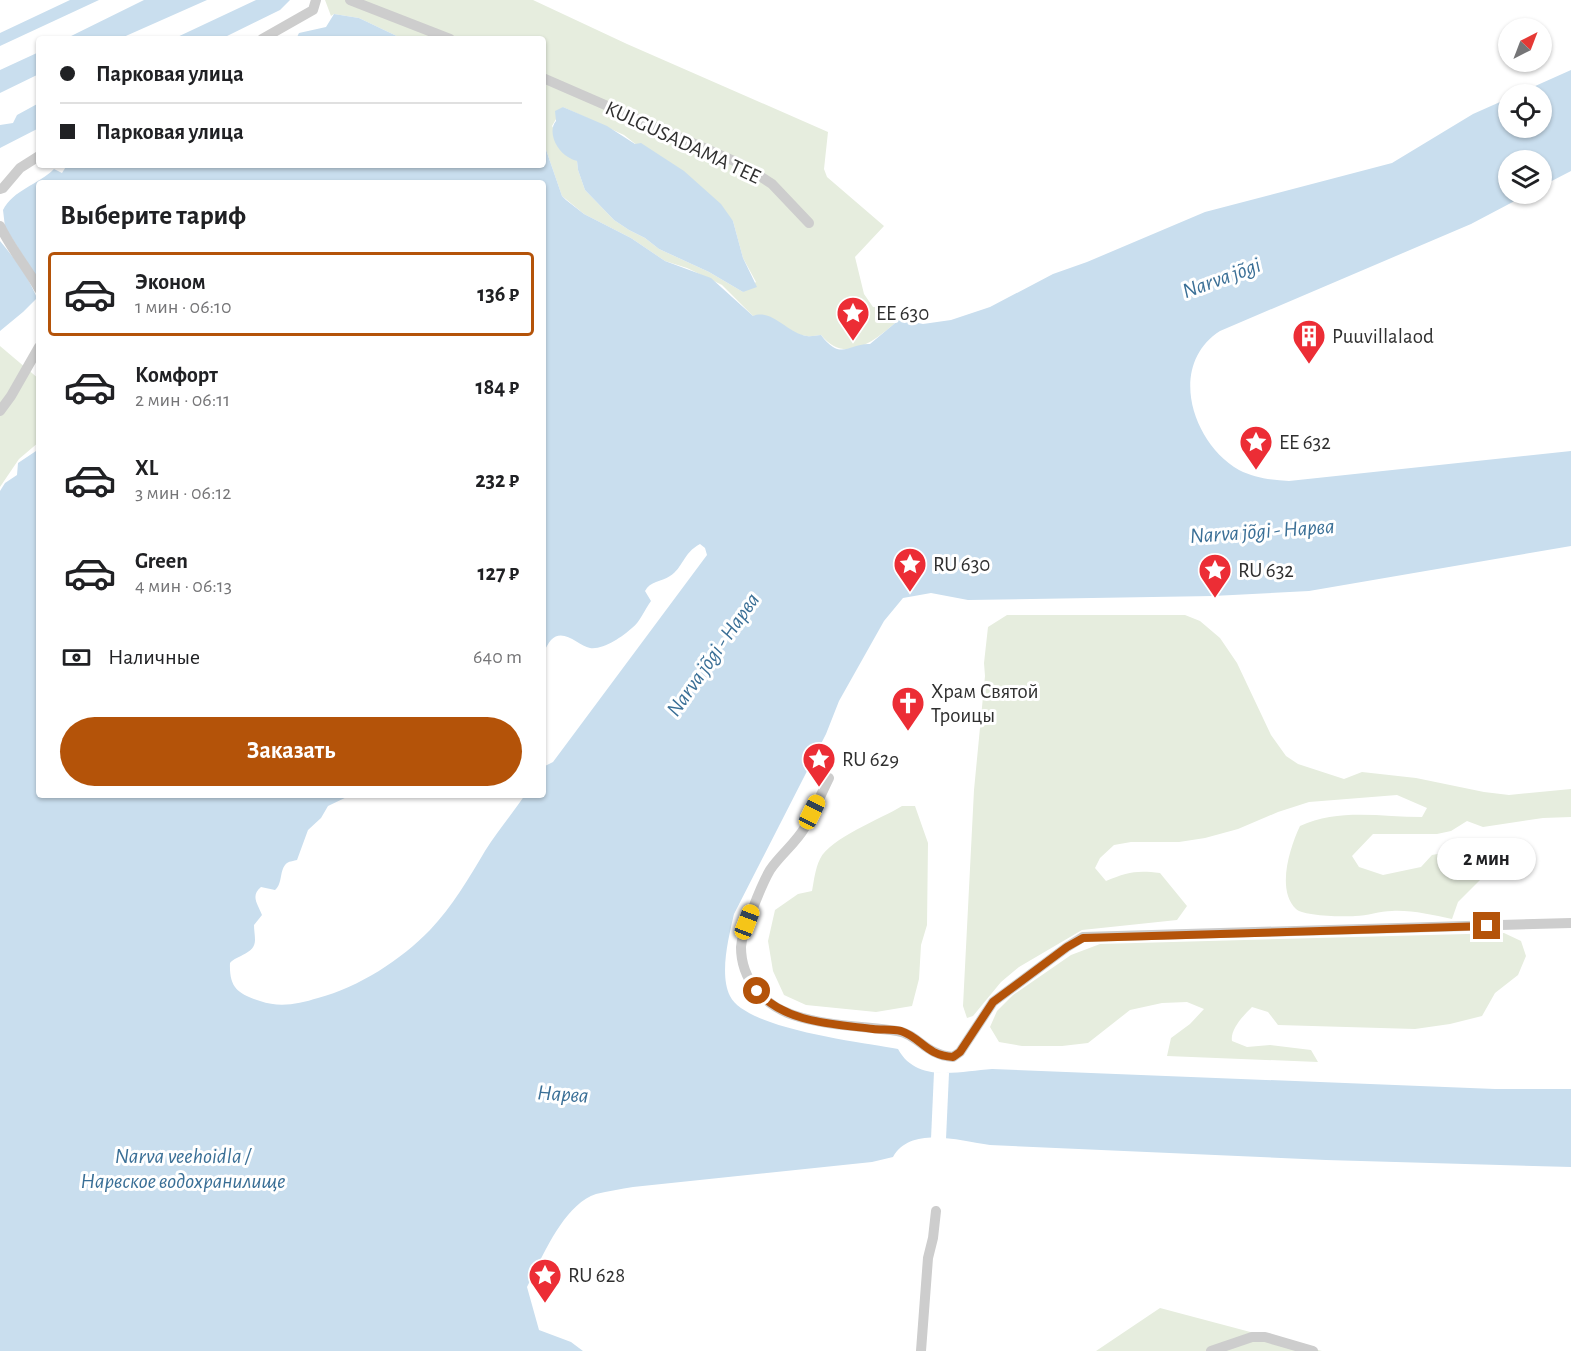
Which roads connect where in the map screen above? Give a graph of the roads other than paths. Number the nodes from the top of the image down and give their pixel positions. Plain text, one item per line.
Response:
1 (316, 0) edge
2 (350, 0) edge
3 (267, 36) edge
4 (442, 36) edge
5 (546, 79) edge
6 (36, 158) edge
7 (1, 191) edge
8 (809, 224) dead end
9 (0, 226) edge
10 (36, 284) edge
11 (36, 352) edge
12 (0, 411) edge
13 (829, 778) dead end
14 (1571, 923) edge
15 (936, 1211) dead end
16 (921, 1351) edge
17 (1211, 1351) edge
18 (1313, 1351) edge

1 - 3 street
2 - 4 street
5 - 8 street, KULGUSADAMA TEE
6 - 7 street
9 - 10 street
11 - 12 street
13 - 14 street
15 - 16 street
17 - 18 street

